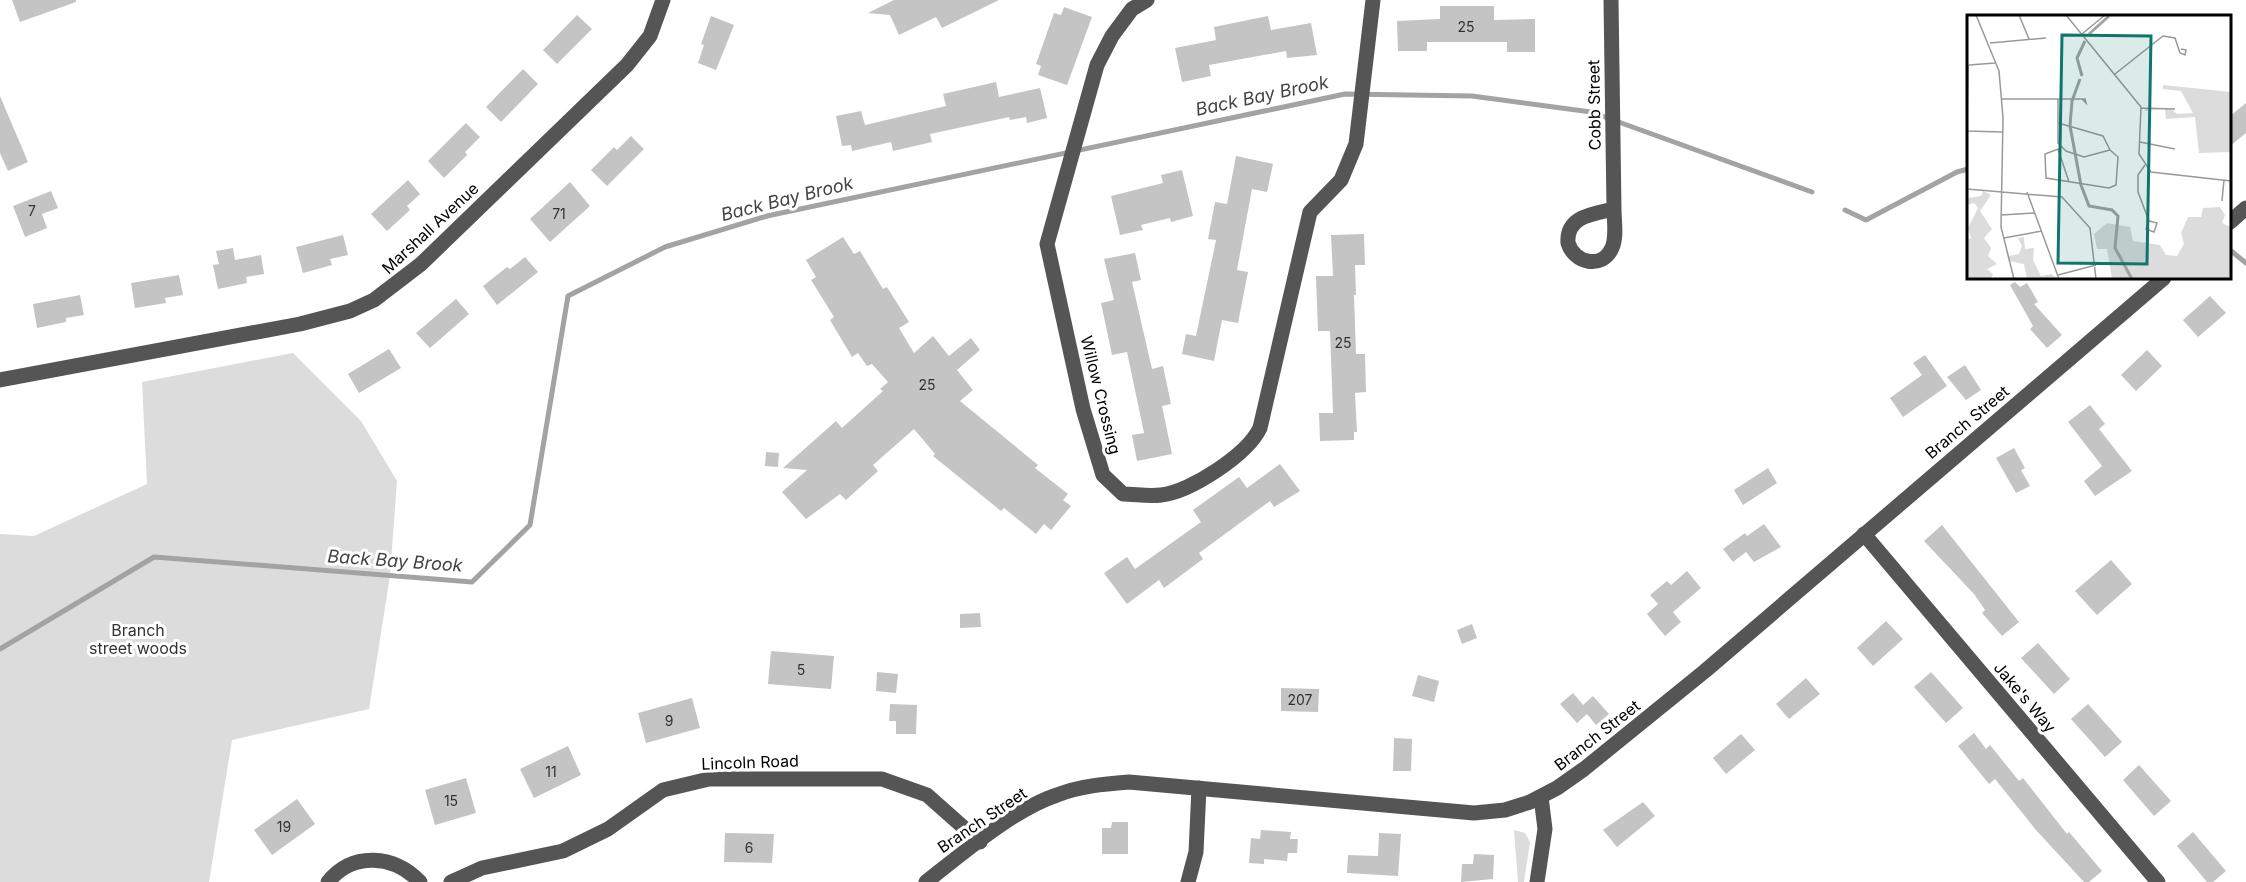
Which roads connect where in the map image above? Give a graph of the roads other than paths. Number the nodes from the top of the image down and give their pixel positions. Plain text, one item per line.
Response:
1 (663, 0) edge
2 (1147, 0) edge
3 (1373, 0) edge
4 (1611, 0) edge
5 (2246, 208) edge
6 (1614, 209) dead end
7 (2231, 220) edge
8 (2163, 279) edge
9 (0, 380) edge
10 (1864, 534) junction
11 (1199, 788) junction
12 (1541, 797) junction
13 (980, 842) junction
14 (328, 882) edge
15 (420, 882) edge
16 (451, 882) edge
17 (926, 882) edge
18 (1188, 882) edge
19 (1537, 882) edge
20 (2158, 882) edge

1 - 9 street, Marshall Avenue
2 - 3 street, Willow Crossing
4 - 6 street, Cobb Street
5 - 7 street
8 - 10 street, Branch Street
10 - 12 street, Branch Street
10 - 20 street, Jake's Way
11 - 12 street, Branch Street
11 - 13 street, Branch Street
11 - 18 street
12 - 19 street
13 - 16 street, Lincoln Road
13 - 17 street, Branch Street
14 - 15 street

